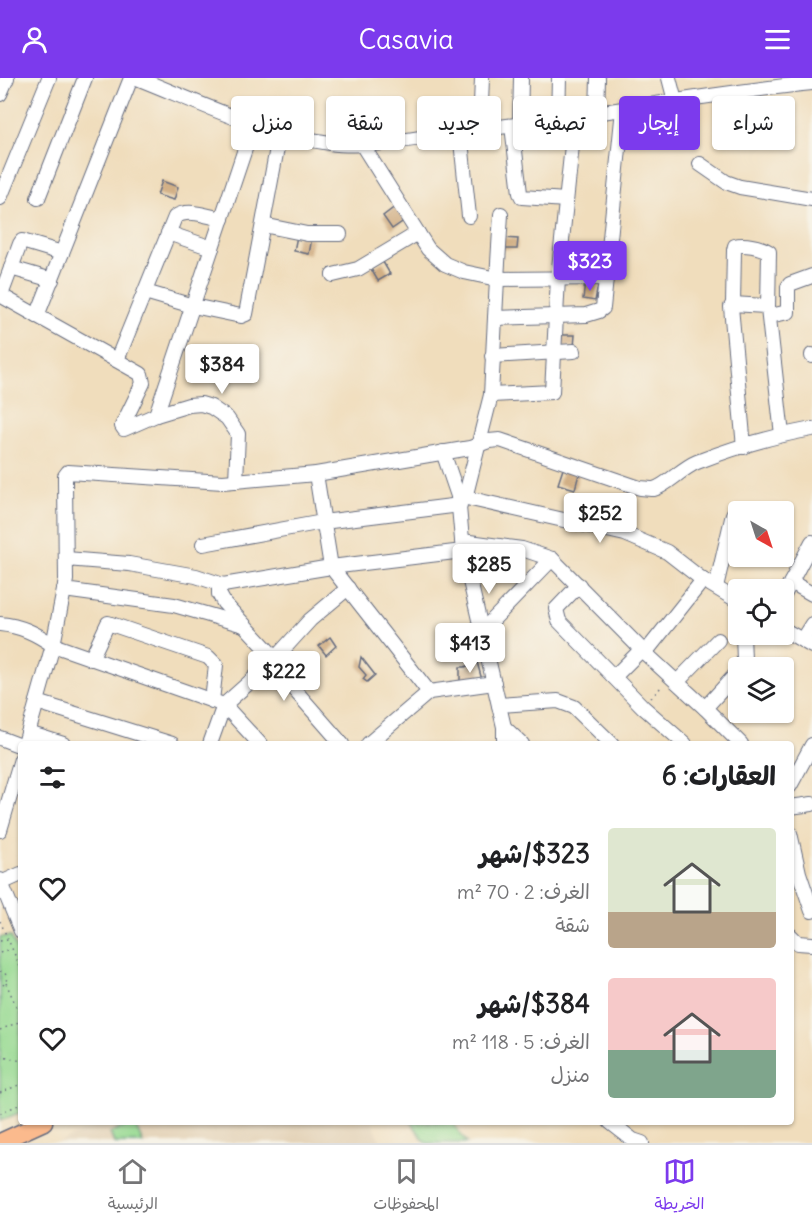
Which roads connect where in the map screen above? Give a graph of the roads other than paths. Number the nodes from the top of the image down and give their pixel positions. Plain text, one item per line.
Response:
1 (7, 78) edge
2 (49, 78) edge
3 (85, 78) edge
4 (131, 78) edge
5 (137, 78) edge
6 (482, 78) edge
7 (521, 78) edge
8 (559, 78) edge
9 (598, 78) edge
10 (669, 78) edge
11 (812, 82) edge
12 (0, 94) edge
13 (481, 96) edge
14 (519, 96) edge
15 (559, 96) edge
16 (598, 96) edge
17 (674, 96) edge
18 (700, 96) edge
19 (231, 115) edge
20 (619, 149) edge
21 (245, 150) edge
22 (277, 150) edge
23 (366, 150) edge
24 (462, 150) edge
25 (517, 150) edge
26 (571, 150) edge
27 (700, 164) dead end
28 (0, 198) edge
29 (38, 198) dead end
30 (812, 199) edge
31 (566, 200) junction
32 (501, 214) dead end
33 (469, 216) dead end
34 (222, 219) junction
35 (263, 225) junction
36 (168, 233) junction
37 (418, 233) junction
38 (340, 234) dead end
39 (212, 248) junction
40 (62, 253) junction
41 (11, 268) junction
42 (333, 275) dead end
43 (812, 276) edge
44 (558, 278) junction
45 (606, 278) junction
46 (497, 279) junction
47 (51, 280) junction
48 (145, 292) junction
49 (0, 295) edge
50 (733, 304) junction
51 (193, 306) junction
52 (769, 312) junction
53 (37, 316) junction
54 (555, 316) junction
55 (495, 318) junction
56 (574, 351) dead end
57 (553, 352) junction
58 (492, 356) junction
59 (117, 360) junction
60 (491, 395) junction
61 (156, 415) junction
62 (812, 429) edge
63 (782, 435) junction
64 (479, 445) junction
65 (744, 447) junction
66 (443, 452) junction
67 (316, 474) junction
68 (236, 481) junction
69 (461, 500) junction
70 (323, 522) junction
71 (728, 535) edge
72 (812, 542) edge
73 (203, 544) dead end
74 (463, 546) junction
75 (66, 559) junction
76 (552, 559) junction
77 (331, 567) junction
78 (793, 579) edge
79 (703, 580) junction
80 (794, 584) edge
81 (223, 585) junction
82 (579, 585) junction
83 (716, 587) junction
84 (348, 588) junction
85 (64, 590) junction
86 (812, 594) edge
87 (728, 595) edge
88 (0, 624) edge
89 (812, 624) edge
90 (245, 625) junction
91 (481, 632) junction
92 (794, 635) edge
93 (718, 640) dead end
94 (807, 643) edge
95 (53, 645) junction
96 (644, 651) junction
97 (91, 659) junction
98 (273, 660) junction
99 (614, 677) junction
100 (674, 680) junction
101 (494, 682) junction
102 (728, 683) edge
103 (429, 692) junction
104 (37, 702) junction
105 (218, 703) junction
106 (499, 705) junction
107 (705, 708) junction
108 (504, 727) junction
109 (0, 738) edge
110 (25, 741) edge
111 (162, 741) edge
112 (211, 741) edge
113 (257, 741) edge
114 (340, 741) edge
115 (372, 741) edge
116 (504, 741) edge
117 (519, 741) edge
118 (609, 741) edge
119 (682, 741) edge
120 (738, 741) edge
121 (810, 748) edge
122 (794, 766) edge
123 (794, 778) edge
124 (17, 787) edge
125 (812, 804) edge
126 (794, 806) edge
127 (0, 830) edge
128 (794, 851) edge
129 (794, 866) edge
130 (799, 873) junction
131 (18, 875) edge
132 (0, 882) edge
133 (812, 911) edge
134 (18, 924) edge
135 (794, 939) edge
136 (812, 944) edge
137 (38, 1125) edge
138 (614, 1125) edge
139 (0, 1142) edge
140 (636, 1142) edge

1 - 12 street
2 - 28 street
3 - 29 street
4 - 40 street
5 - 19 street
6 - 13 street
7 - 14 street
8 - 15 street
9 - 16 street
10 - 17 street
11 - 18 street
20 - 45 street
21 - 34 street
22 - 35 street
23 - 37 street
24 - 33 street
25 - 31 street
26 - 31 street
27 - 30 street
31 - 44 street
32 - 46 street
34 - 36 street
34 - 39 street
35 - 38 street
35 - 51 street
36 - 39 street
36 - 48 street
37 - 42 street
37 - 46 street
39 - 51 street
40 - 41 street
40 - 47 street
41 - 47 street
41 - 49 street
43 - 52 street
44 - 45 street
44 - 46 street
44 - 54 street
45 - 54 street
46 - 55 street
47 - 53 street
48 - 51 street
48 - 59 street
49 - 53 street
50 - 52 street
50 - 52 street
50 - 65 street
51 - 61 street
52 - 63 street
53 - 59 street
54 - 55 street
54 - 57 street
55 - 58 street
56 - 57 street
57 - 58 street
57 - 60 street
58 - 60 street
59 - 61 street
60 - 64 street
61 - 68 street
62 - 63 street
63 - 65 street
64 - 65 street
64 - 66 street
64 - 69 street
66 - 67 street
66 - 69 street
67 - 68 street
67 - 70 street
68 - 75 street
69 - 70 street
69 - 74 street
69 - 79 street
70 - 73 street
70 - 77 street
71 - 83 street
72 - 78 street
74 - 76 street
74 - 77 street
74 - 91 street
75 - 81 street
75 - 85 street
76 - 82 street
76 - 91 street
77 - 81 street
77 - 84 street
79 - 83 street
79 - 96 street
80 - 86 street
81 - 90 street
82 - 96 street
82 - 99 street
83 - 87 street
84 - 98 street
84 - 103 street
85 - 90 street
85 - 95 street
88 - 95 street
89 - 94 street
90 - 98 street
91 - 101 street
92 - 94 street
93 - 100 street
95 - 97 street
95 - 104 street
96 - 99 street
96 - 100 street
97 - 105 street
97 - 105 street
98 - 105 street
98 - 114 street
99 - 119 street
100 - 107 street
101 - 103 street
101 - 106 street
102 - 107 street
103 - 115 street
104 - 110 street
104 - 111 street
105 - 112 street
105 - 113 street
106 - 108 street
106 - 118 street
107 - 120 street
108 - 116 street
108 - 117 street
109 - 110 street
121 - 122 street
121 - 123 street
124 - 127 street
125 - 126 street
128 - 130 street
129 - 130 street
130 - 133 street
131 - 132 street
132 - 134 street
135 - 136 street
137 - 139 main road
138 - 140 street

